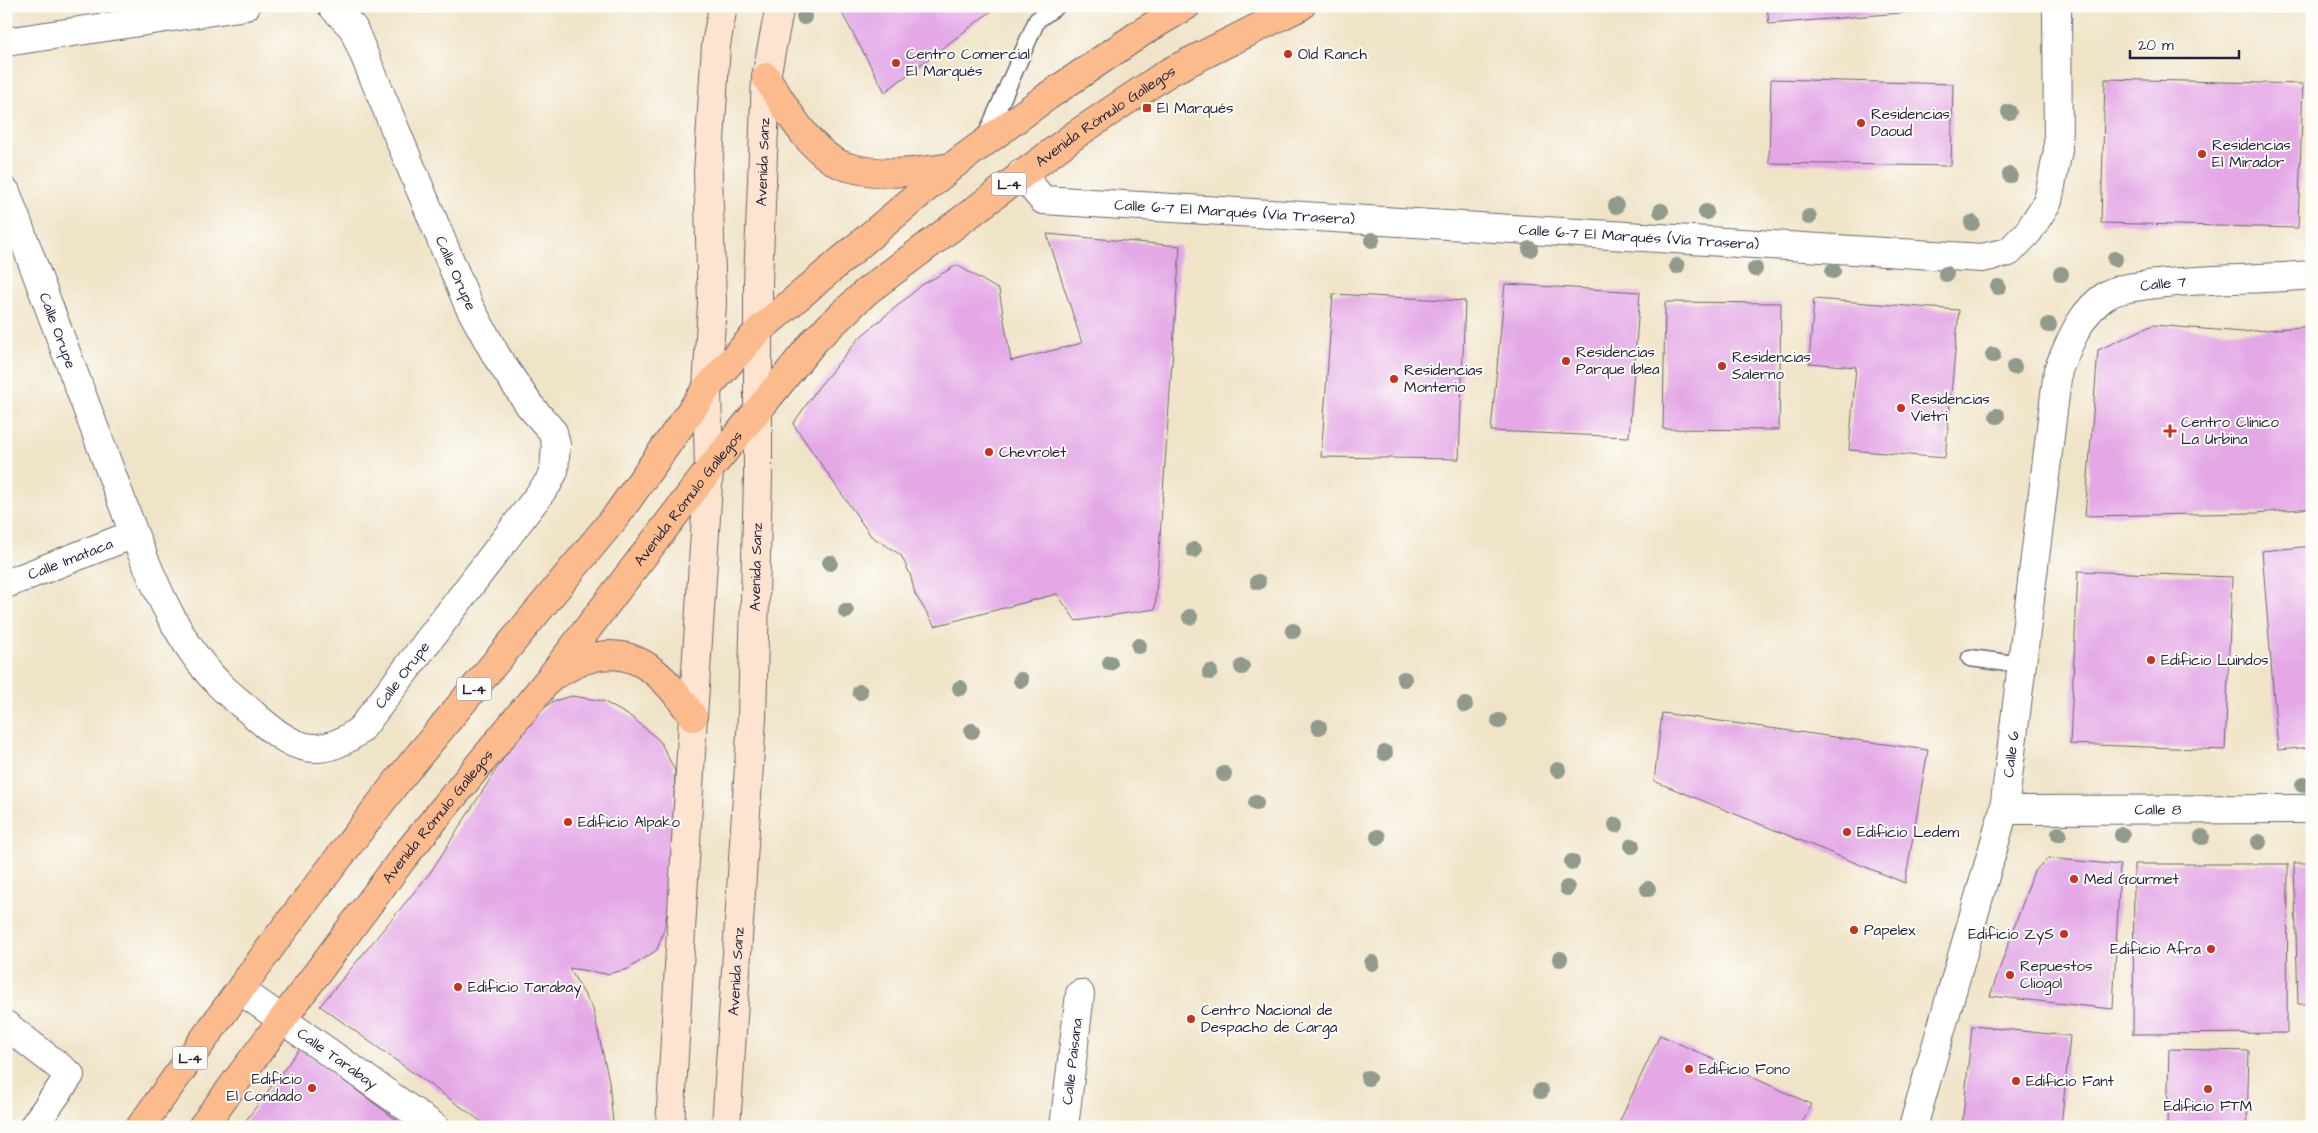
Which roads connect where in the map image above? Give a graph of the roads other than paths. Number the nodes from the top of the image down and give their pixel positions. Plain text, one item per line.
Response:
1 (246, 6) edge
2 (332, 6) edge
3 (723, 6) edge
4 (780, 6) edge
5 (1057, 6) edge
6 (1186, 6) edge
7 (1301, 6) edge
8 (2057, 6) edge
9 (6, 42) edge
10 (766, 77) junction
11 (983, 144) junction
12 (951, 167) junction
13 (1021, 174) junction
14 (6, 192) edge
15 (2312, 275) edge
16 (758, 331) junction
17 (2058, 370) joint
18 (707, 388) junction
19 (757, 414) junction
20 (709, 470) junction
21 (134, 534) junction
22 (6, 584) edge
23 (1970, 658) dead end
24 (2022, 665) junction
25 (549, 679) junction
26 (693, 717) junction
27 (2312, 809) edge
28 (2004, 810) junction
29 (240, 990) junction
30 (1080, 994) dead end
31 (282, 1020) junction
32 (6, 1025) edge
33 (33, 1127) edge
34 (140, 1127) edge
35 (202, 1127) edge
36 (435, 1127) edge
37 (670, 1127) edge
38 (726, 1127) edge
39 (1064, 1127) edge
40 (1913, 1127) edge

1 - 9 street
2 - 21 street, Calle Orupe
3 - 18 street
4 - 10 street, Avenida Sanz
5 - 11 lane
6 - 11 main road, L-4
7 - 13 main road, Avenida Rómulo Gallegos / L-4
8 - 13 street, Calle 6-7 El Marqués (Vía Trasera)
10 - 12 main road
10 - 16 street, Avenida Sanz
11 - 12 main road, L-4
12 - 16 main road, L-4
13 - 19 main road, Avenida Rómulo Gallegos / L-4
14 - 21 street, Calle Orupe
15 - 17 street, Calle 7
16 - 18 main road, L-4
16 - 19 street, Avenida Sanz
17 - 24 street, Calle 6
18 - 20 street
18 - 29 main road, L-4
19 - 20 main road, Avenida Rómulo Gallegos / L-4
19 - 38 street, Avenida Sanz
20 - 25 main road, Avenida Rómulo Gallegos / L-4
20 - 26 street
21 - 22 street, Calle Imataca
23 - 24 lane
24 - 28 street, Calle 6
25 - 26 main road
25 - 31 main road, Avenida Rómulo Gallegos / L-4
26 - 37 street
27 - 28 street, Calle 8
28 - 40 street, Calle 6
29 - 31 street, Calle Tarabay
29 - 34 main road, L-4
30 - 39 street, Calle Paisana
31 - 35 main road, Avenida Rómulo Gallegos / L-4
31 - 36 street, Calle Tarabay
32 - 33 street

